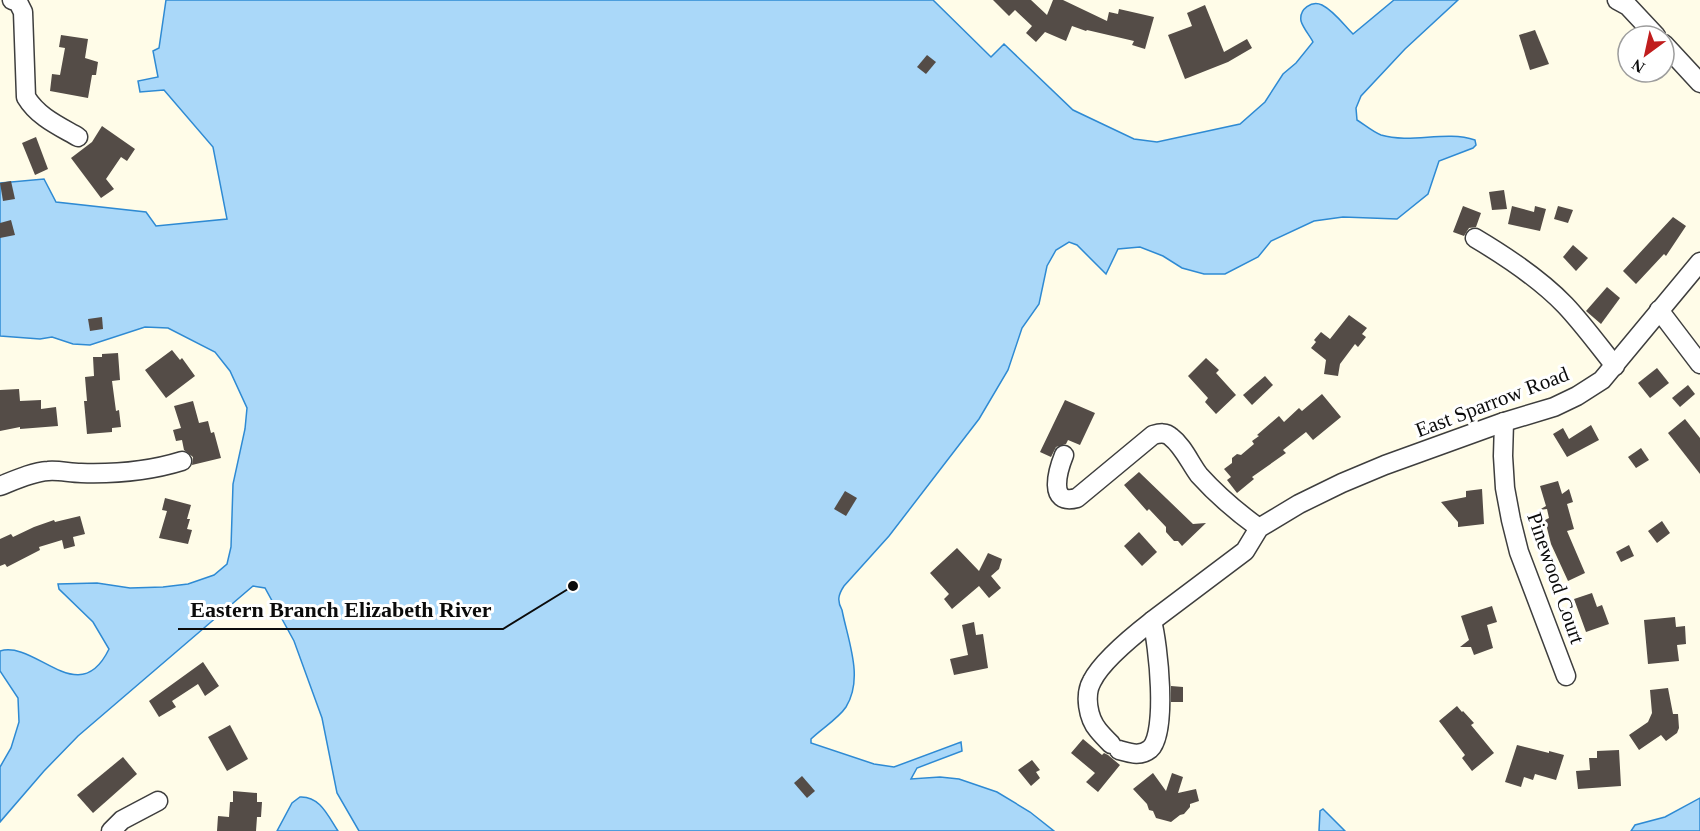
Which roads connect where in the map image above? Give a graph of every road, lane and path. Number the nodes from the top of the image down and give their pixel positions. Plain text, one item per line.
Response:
1 (12, 0) edge
2 (1617, 0) edge
3 (1645, 24) edge
4 (1676, 57) edge
5 (1700, 83) edge
6 (78, 137) dead end
7 (1474, 238) dead end
8 (1700, 262) edge
9 (1659, 310) junction
10 (1700, 364) edge
11 (1615, 366) junction
12 (1504, 422) junction
13 (1064, 455) dead end
14 (182, 461) dead end
15 (0, 486) edge
16 (1259, 528) junction
17 (1152, 621) junction
18 (1566, 676) dead end
19 (158, 801) dead end
20 (111, 831) edge

1 - 6 street
2 - 3 street
4 - 5 street
7 - 11 street
8 - 9 street, East Sparrow Road
9 - 10 street
9 - 11 street, East Sparrow Road
11 - 12 street, East Sparrow Road
12 - 16 street, East Sparrow Road
12 - 18 street, Pinewood Court
13 - 16 street
14 - 15 street
16 - 17 street
17 - 17 street
19 - 20 street

